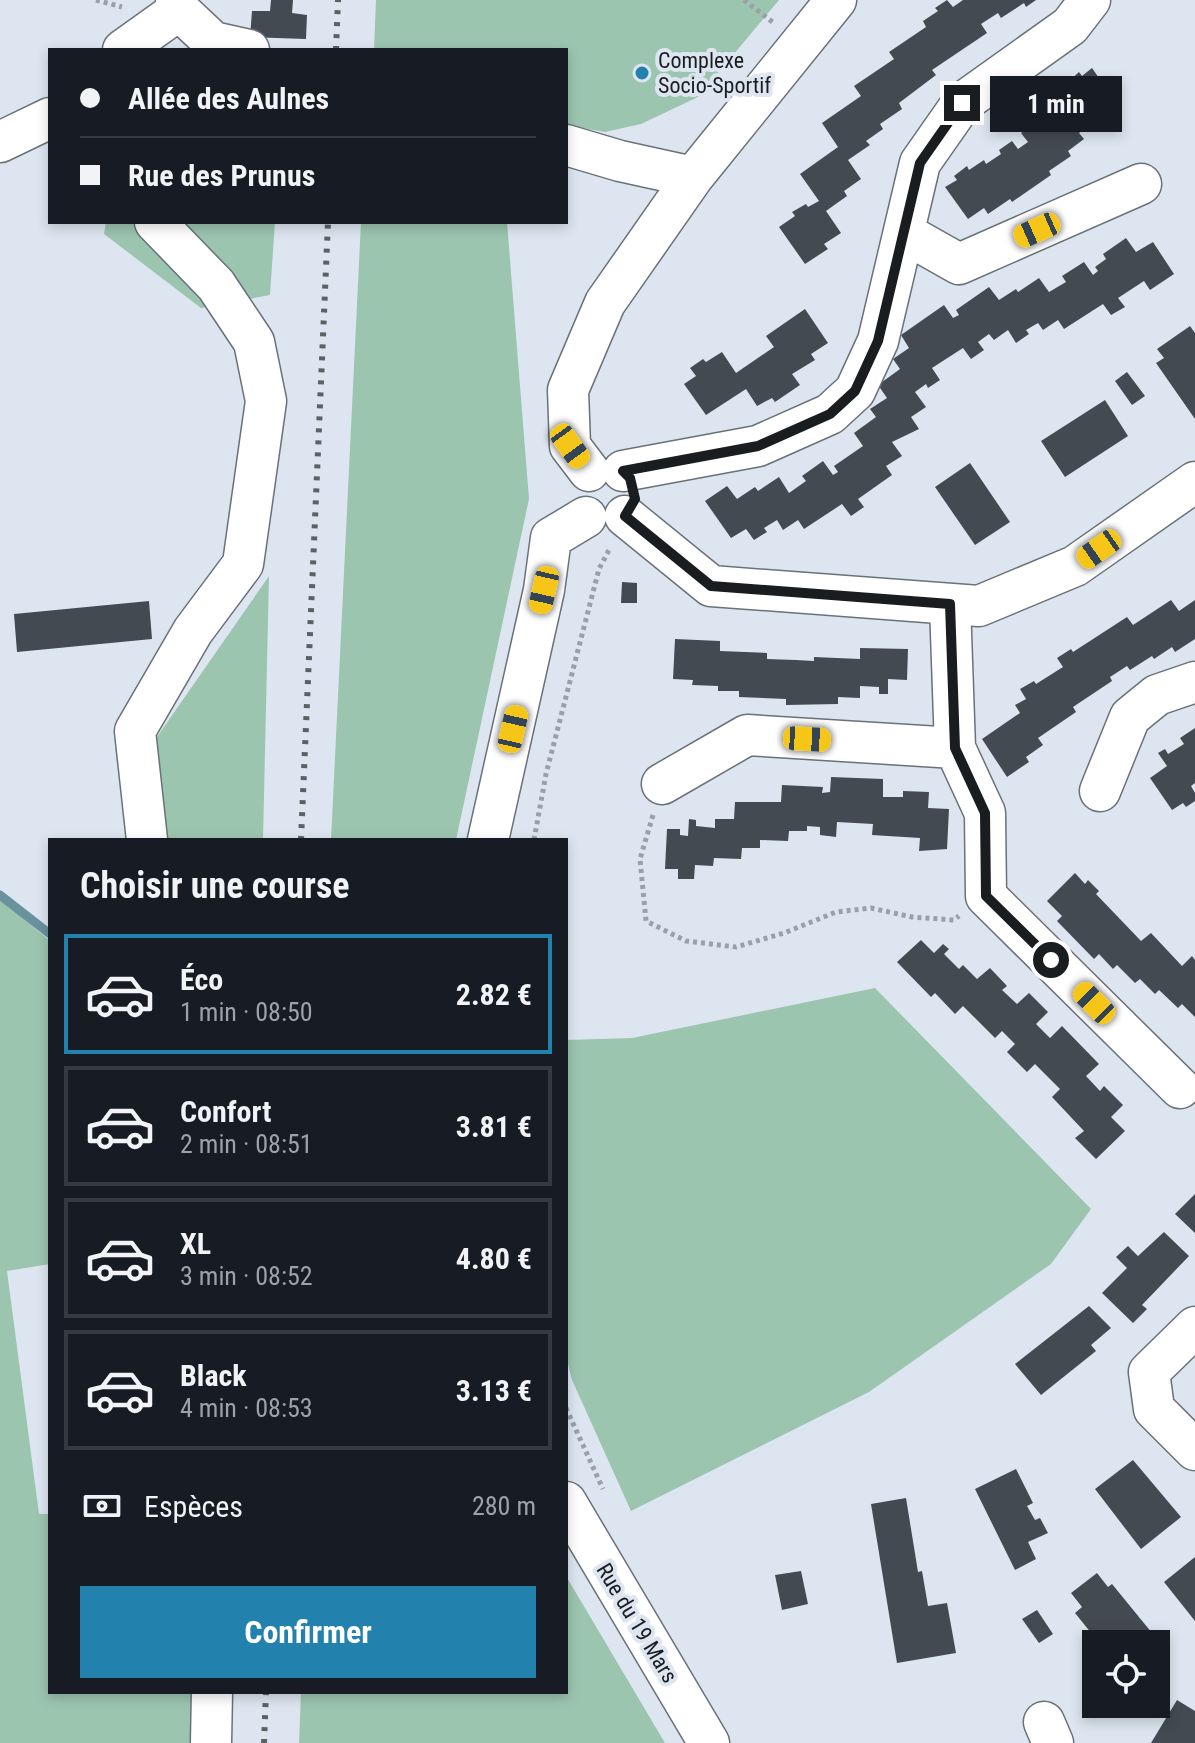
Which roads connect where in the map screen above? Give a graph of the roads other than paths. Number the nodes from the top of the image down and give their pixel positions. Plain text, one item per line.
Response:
1 (836, 0) edge
2 (1090, 0) edge
3 (177, 5) edge
4 (125, 48) edge
5 (240, 48) edge
6 (48, 119) edge
7 (0, 142) edge
8 (568, 146) edge
9 (693, 177) junction
10 (1141, 184) dead end
11 (157, 224) edge
12 (904, 233) junction
13 (606, 471) junction
14 (1195, 482) edge
15 (625, 516) junction
16 (586, 517) junction
17 (950, 604) junction
18 (1195, 682) edge
19 (955, 748) junction
20 (662, 784) road end
21 (1100, 791) dead end
22 (147, 838) edge
23 (488, 838) edge
24 (1180, 1088) dead end
25 (1195, 1327) edge
26 (1195, 1450) edge
27 (568, 1505) edge
28 (212, 1694) edge
29 (211, 1743) edge
30 (709, 1743) edge

1 - 9 street
2 - 12 street
3 - 4 street
3 - 5 street
6 - 7 street
8 - 9 street
9 - 13 street
10 - 12 street
11 - 22 street
12 - 13 street
13 - 15 street
13 - 16 street
14 - 17 street
15 - 16 street
15 - 17 street
16 - 23 street
17 - 19 street
18 - 21 street
19 - 20 street
19 - 24 street
25 - 26 street
27 - 30 street, Rue du 19 Mars
28 - 29 street

